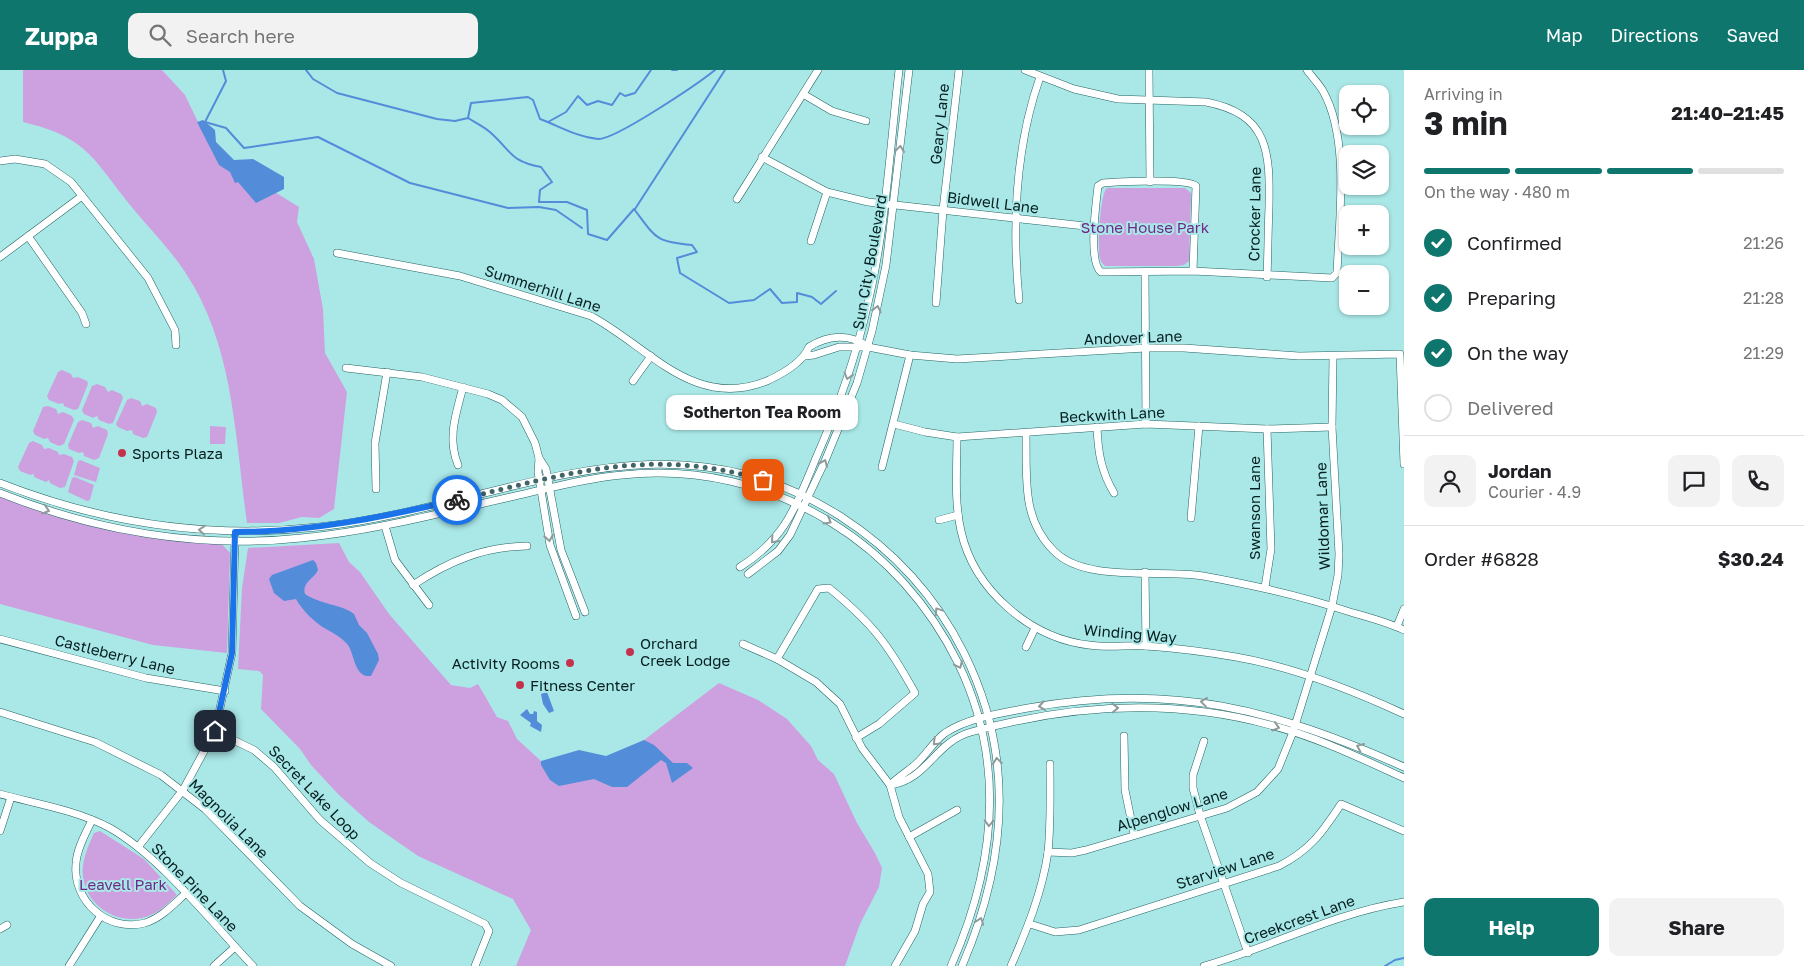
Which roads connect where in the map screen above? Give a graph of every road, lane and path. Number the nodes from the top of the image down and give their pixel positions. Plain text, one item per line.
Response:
1 (818, 70) edge
2 (899, 70) edge
3 (909, 70) edge
4 (959, 70) edge
5 (1025, 70) edge
6 (1149, 70) edge
7 (1307, 70) edge
8 (1040, 77) junction
9 (802, 94) junction
10 (1149, 102) junction
11 (866, 121) dead end
12 (762, 157) junction
13 (0, 161) edge
14 (1150, 182) junction
15 (827, 192) junction
16 (82, 196) junction
17 (737, 199) dead end
18 (889, 205) junction
19 (943, 210) junction
20 (1014, 220) junction
21 (1094, 227) junction
22 (28, 236) junction
23 (811, 241) dead end
24 (337, 253) dead end
25 (0, 257) edge
26 (1193, 271) junction
27 (1145, 272) junction
28 (1267, 276) junction
29 (1018, 300) dead end
30 (936, 303) dead end
31 (86, 324) dead end
32 (858, 344) junction
33 (176, 345) dead end
34 (868, 347) junction
35 (1146, 348) junction
36 (650, 356) junction
37 (910, 356) junction
38 (1333, 356) junction
39 (346, 368) dead end
40 (387, 372) junction
41 (633, 381) dead end
42 (463, 387) junction
43 (894, 424) junction
44 (1146, 424) junction
45 (1199, 426) junction
46 (1097, 427) junction
47 (1332, 427) junction
48 (1267, 429) junction
49 (1026, 434) junction
50 (957, 437) junction
51 (538, 458) junction
52 (1404, 464) edge
53 (458, 465) dead end
54 (882, 467) dead end
55 (548, 479) junction
56 (539, 481) junction
57 (0, 483) edge
58 (550, 488) junction
59 (376, 489) dead end
60 (541, 490) junction
61 (0, 493) edge
62 (1114, 493) dead end
63 (800, 494) junction
64 (808, 498) junction
65 (796, 503) junction
66 (804, 507) junction
67 (958, 515) junction
68 (1191, 518) dead end
69 (939, 520) dead end
70 (385, 526) junction
71 (235, 532) junction
72 (235, 541) junction
73 (527, 546) dead end
74 (740, 567) dead end
75 (1145, 572) junction
76 (748, 574) dead end
77 (413, 585) junction
78 (1265, 587) junction
79 (429, 604) dead end
80 (1332, 606) junction
81 (1404, 608) edge
82 (585, 612) dead end
83 (576, 616) dead end
84 (1035, 628) junction
85 (1401, 628) edge
86 (0, 639) edge
87 (743, 644) dead end
88 (1026, 646) dead end
89 (1146, 646) junction
90 (777, 659) junction
91 (1310, 676) junction
92 (225, 691) junction
93 (0, 712) edge
94 (1404, 714) edge
95 (989, 717) junction
96 (979, 720) junction
97 (991, 727) junction
98 (1294, 728) junction
99 (981, 730) junction
100 (215, 731) junction
101 (1124, 736) dead end
102 (856, 738) junction
103 (1204, 741) dead end
104 (1050, 764) dead end
105 (1404, 767) edge
106 (1404, 778) edge
107 (890, 785) junction
108 (183, 790) junction
109 (0, 794) edge
110 (11, 797) junction
111 (957, 810) dead end
112 (1200, 815) junction
113 (92, 820) junction
114 (0, 830) edge
115 (1404, 831) edge
116 (1134, 834) junction
117 (908, 837) junction
118 (138, 847) junction
119 (1048, 852) junction
120 (1223, 884) junction
121 (186, 894) junction
122 (1404, 902) edge
123 (100, 917) junction
124 (1030, 924) junction
125 (7, 925) dead end
126 (0, 929) edge
127 (235, 947) junction
128 (1248, 953) junction
129 (69, 966) edge
130 (214, 966) edge
131 (253, 966) edge
132 (391, 966) edge
133 (475, 966) edge
134 (894, 966) edge
135 (951, 966) edge
136 (962, 966) edge
137 (1012, 966) edge
138 (1204, 966) edge

1 - 9 street
2 - 18 street, Sun City Boulevard
18 -> 3 street, Sun City Boulevard
4 - 19 street, Geary Lane
5 - 8 street, Crocker Lane
6 - 10 street
7 - 28 street
8 - 10 street, Crocker Lane
8 - 20 street
9 - 11 street
9 - 12 street
10 - 14 street
10 - 28 street, Crocker Lane
12 - 15 street, Bidwell Lane
12 - 17 street
13 - 16 street
14 - 21 street
14 - 26 street
15 - 18 street, Bidwell Lane
15 - 23 street
16 - 22 street
16 - 33 street
18 - 19 street, Bidwell Lane
18 - 32 street, Sun City Boulevard
34 -> 18 street, Sun City Boulevard
19 - 20 street, Bidwell Lane
19 - 30 street, Geary Lane
20 - 21 street, Bidwell Lane
20 - 29 street
21 - 27 street
22 - 25 street
22 - 31 street
24 - 36 street, Summerhill Lane
26 - 27 street
26 - 28 street
27 - 35 street
32 - 34 street, Summerhill Lane
32 - 36 street, Summerhill Lane
32 -> 63 street, Sun City Boulevard
34 - 37 street, Andover Lane
64 -> 34 street, Sun City Boulevard
35 - 37 street, Andover Lane
35 - 38 street, Andover Lane
35 - 44 street
36 - 41 street
37 - 43 street
38 - 47 street, Wildomar Lane
38 - 52 street, Andover Lane
39 - 40 street
40 - 42 street
40 - 59 street
42 - 51 street
42 - 53 street
43 - 50 street, Beckwith Lane
43 - 54 street
44 - 45 street, Beckwith Lane
44 - 46 street, Beckwith Lane
45 - 48 street, Beckwith Lane
45 - 68 street
46 - 49 street, Beckwith Lane
46 - 62 street
47 - 48 street, Beckwith Lane
47 - 80 street, Wildomar Lane
48 - 78 street, Swanson Lane
49 - 50 street, Beckwith Lane
49 - 75 street
50 - 67 street, Winding Way
51 - 55 street
51 - 56 street
55 - 56 street
55 - 58 street
55 - 63 street
56 - 60 street
56 - 71 street
71 -> 57 street
58 - 60 street
58 - 65 street
58 - 82 street
60 - 70 street
60 -> 83 street
61 -> 72 street
63 - 64 street
63 - 65 street, Sun City Boulevard
64 - 66 street, Sun City Boulevard
95 -> 64 street
65 - 66 street
65 -> 74 street, Sun City Boulevard
66 - 76 street, Sun City Boulevard
66 -> 96 street
67 - 69 street
67 - 84 street, Winding Way
70 - 72 street
70 - 77 street
71 - 72 street
72 - 92 street
73 - 77 street
75 - 78 street
75 - 89 street
77 - 79 street
78 - 80 street
80 - 85 street
80 - 91 street, Wildomar Lane
81 - 85 street
84 - 88 street
84 - 89 street, Winding Way
86 - 92 street, Castleberry Lane
87 - 90 street
89 - 91 street, Winding Way
90 - 102 street
90 - 102 street
91 - 94 street, Winding Way
91 - 98 street, Wildomar Lane
92 - 100 street
93 - 108 street, Magnolia Lane
95 - 96 street
95 - 97 street
98 -> 95 street
96 - 99 street
96 -> 107 street
97 -> 98 street
97 - 99 street
136 -> 97 street
105 -> 98 street
98 - 106 street
98 - 112 street, Alpenglow Lane
99 - 107 street
99 -> 135 street
100 - 108 street
100 - 133 street, Secret Lake Loop
101 - 116 street
102 - 107 street
103 - 112 street
104 - 119 street
107 - 117 street
108 - 118 street
108 - 132 street, Magnolia Lane
109 - 110 street, Stone Pine Lane
110 - 113 street, Stone Pine Lane
110 - 114 street
111 - 117 street
112 - 116 street, Alpenglow Lane
112 - 120 street
113 - 118 street, Stone Pine Lane
113 - 123 street
115 - 120 street, Starview Lane
116 - 119 street, Alpenglow Lane
117 - 134 street
118 - 121 street, Stone Pine Lane
119 - 124 street
120 - 124 street, Starview Lane
120 - 128 street
121 - 123 street
121 - 127 street, Stone Pine Lane
122 - 128 street, Creekcrest Lane
123 - 129 street
124 - 137 street
125 - 126 street
127 - 130 street
127 - 131 street, Stone Pine Lane
128 - 138 street, Creekcrest Lane

